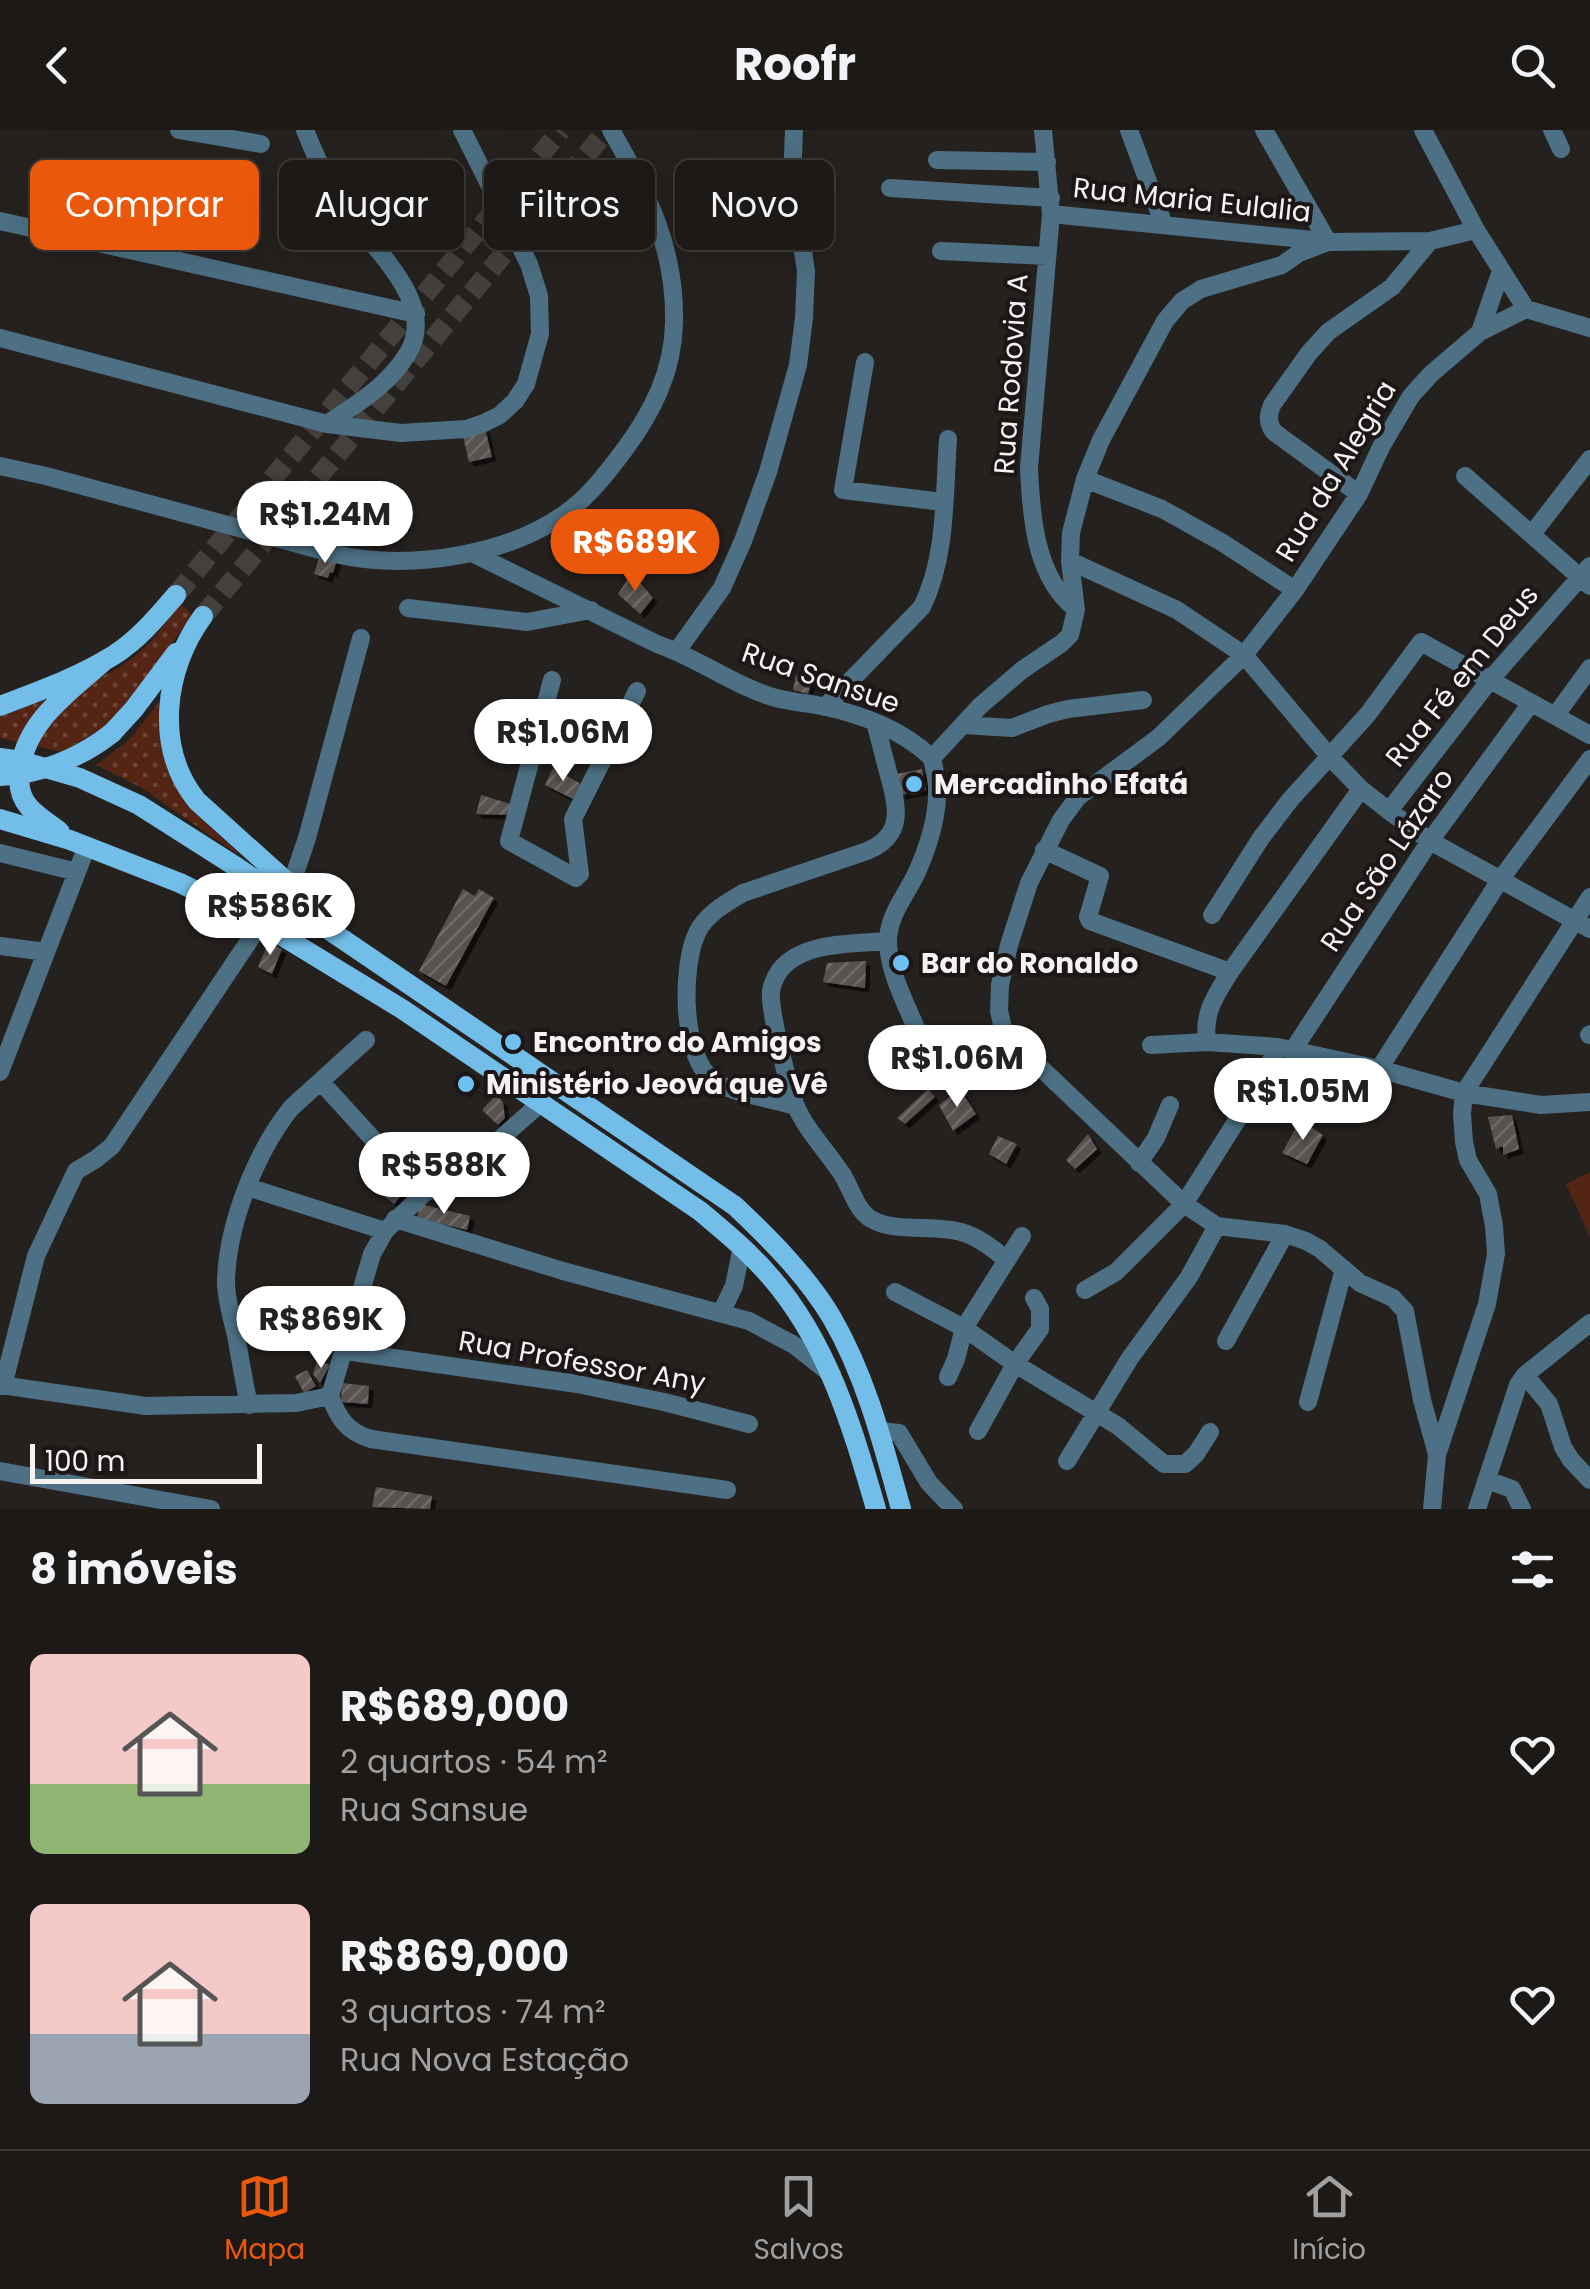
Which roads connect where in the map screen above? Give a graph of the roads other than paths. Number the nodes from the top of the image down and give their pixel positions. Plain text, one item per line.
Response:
1 (179, 130) edge
2 (305, 130) edge
3 (462, 130) edge
4 (610, 130) edge
5 (794, 130) edge
6 (1043, 130) edge
7 (1129, 130) edge
8 (1264, 130) edge
9 (1423, 130) edge
10 (1552, 130) edge
11 (261, 144) dead end
12 (1562, 149) dead end
13 (937, 160) dead end
14 (1047, 162) junction
15 (890, 188) dead end
16 (1051, 206) junction
17 (0, 220) edge
18 (1164, 224) junction
19 (1476, 230) junction
20 (1430, 241) junction
21 (1328, 242) junction
22 (942, 251) dead end
23 (1048, 256) junction
24 (1501, 271) junction
25 (1526, 309) junction
26 (416, 314) junction
27 (1590, 328) edge
28 (1480, 332) junction
29 (0, 338) edge
30 (865, 362) dead end
31 (328, 424) junction
32 (948, 439) dead end
33 (1590, 458) edge
34 (0, 466) edge
35 (1465, 476) dead end
36 (1085, 479) junction
37 (1360, 494) junction
38 (943, 502) junction
39 (1532, 534) junction
40 (472, 553) junction
41 (1070, 561) junction
42 (1586, 576) edge
43 (1296, 590) junction
44 (176, 595) tunnel mouth
45 (408, 608) dead end
46 (592, 610) junction
47 (1076, 610) junction
48 (203, 616) tunnel mouth
49 (189, 636) junction
50 (361, 638) dead end
51 (678, 651) junction
52 (1244, 654) junction
53 (105, 660) junction
54 (1590, 668) edge
55 (552, 680) dead end
56 (1490, 680) junction
57 (637, 691) dead end
58 (1143, 700) dead end
59 (1531, 703) junction
60 (0, 706) edge
61 (824, 707) junction
62 (1554, 716) junction
63 (875, 722) junction
64 (964, 725) junction
65 (1590, 735) edge
66 (1329, 756) junction
67 (932, 758) junction
68 (10, 759) edge
69 (1590, 759) edge
70 (0, 776) edge
71 (1362, 789) junction
72 (1389, 811) junction
73 (0, 819) edge
74 (1430, 840) junction
75 (79, 843) junction
76 (1044, 850) junction
77 (0, 854) edge
78 (77, 872) junction
79 (1500, 880) junction
80 (292, 886) junction
81 (1590, 897) edge
82 (1212, 915) dead end
83 (261, 923) junction
84 (1582, 925) edge
85 (888, 941) junction
86 (0, 946) edge
87 (46, 952) junction
88 (377, 964) junction
89 (1230, 972) junction
90 (1004, 1032) junction
91 (366, 1040) dead end
92 (1207, 1042) junction
93 (1151, 1045) dead end
94 (1285, 1049) junction
95 (1380, 1069) junction
96 (0, 1072) edge
97 (321, 1082) junction
98 (1464, 1092) junction
99 (542, 1102) junction
100 (1590, 1102) edge
101 (1170, 1104) dead end
102 (796, 1106) junction
103 (1139, 1163) junction
104 (248, 1187) junction
105 (423, 1194) junction
106 (1184, 1204) junction
107 (390, 1225) junction
108 (1218, 1226) junction
109 (1286, 1234) junction
110 (1022, 1236) dead end
111 (742, 1246) junction
112 (1007, 1260) junction
113 (1344, 1269) junction
114 (1085, 1290) dead end
115 (895, 1292) dead end
116 (1034, 1298) dead end
117 (721, 1313) junction
118 (1590, 1322) edge
119 (964, 1328) junction
120 (1226, 1341) dead end
121 (344, 1351) junction
122 (1015, 1364) junction
123 (832, 1375) junction
124 (1525, 1375) junction
125 (948, 1377) dead end
126 (2, 1386) edge
127 (330, 1396) junction
128 (1308, 1402) dead end
129 (249, 1405) junction
130 (1098, 1413) junction
131 (749, 1424) dead end
132 (978, 1431) dead end
133 (890, 1432) junction
134 (1210, 1432) dead end
135 (1437, 1455) junction
136 (1067, 1460) dead end
137 (0, 1470) edge
138 (1486, 1480) junction
139 (1590, 1480) edge
140 (727, 1490) dead end
141 (210, 1509) edge
142 (876, 1509) edge
143 (901, 1509) edge
144 (954, 1509) edge
145 (1432, 1509) edge
146 (1478, 1509) edge
147 (1522, 1509) edge

1 - 11 street
2 - 26 street
3 - 31 street
4 - 40 street
5 - 51 street
6 - 14 street, Rua Rodovia A
7 - 18 street
8 - 21 street
9 - 19 street
10 - 12 street
13 - 14 street
14 - 16 street, Rua Rodovia A
15 - 16 street, Rua Maria Eulalia
16 - 18 street, Rua Maria Eulalia
16 - 23 street, Rua Rodovia A
17 - 26 street
18 - 21 street, Rua Maria Eulalia
19 - 20 street, Rua Maria Eulalia
19 - 24 street
20 - 21 street, Rua Maria Eulalia
20 - 37 street
21 - 36 street
22 - 23 street
23 - 47 street, Rua Rodovia A
24 - 25 street
24 - 28 street
25 - 27 street
25 - 28 street, Rua da Alegria
26 - 31 street
28 - 37 street, Rua da Alegria
29 - 31 street
30 - 38 street
32 - 38 street
33 - 39 street
34 - 40 street
35 - 39 street
36 - 41 street
36 - 43 street
37 - 43 street, Rua da Alegria
38 - 61 street
39 - 42 street
40 - 46 street, Rua Sansue
41 - 47 street
41 - 52 street
42 - 56 street, Rua Fé em Deus
43 - 52 street, Rua da Alegria
44 - 53 main road
45 - 46 street
46 - 51 street, Rua Sansue
47 - 64 street
48 - 49 main road
49 - 70 main road, bridge
49 - 80 main road
50 - 80 street
51 - 61 street, Rua Sansue
52 - 66 street
52 - 76 street, Rua da Alegria
53 - 60 main road
53 - 68 main road
54 - 62 street
55 - 57 street
56 - 59 street
56 - 66 street
56 - 72 street, Rua Fé em Deus
58 - 64 street
59 - 62 street
59 - 74 street, Rua São Lázaro
61 - 63 street, Rua Sansue
62 - 65 street
63 - 67 street, Rua Sansue
63 - 102 street
64 - 67 street
66 - 71 street
66 - 82 street
67 - 85 street
68 - 75 main road
68 - 88 main road
69 - 79 street
71 - 72 street
71 - 89 street
72 - 74 street
73 - 75 main road
74 - 79 street
74 - 94 street, Rua São Lázaro
75 - 78 street
75 - 83 main road
76 - 89 street
76 - 90 street, Rua da Alegria
77 - 78 street
78 - 87 street
79 - 84 street
79 - 95 street
80 - 88 main road
81 - 84 street
83 - 99 main road
83 - 126 street
84 - 98 street
85 - 90 street
85 - 102 street
86 - 87 street
87 - 96 street
88 - 133 main road
89 - 92 street
90 - 103 street
91 - 97 street
92 - 93 street
92 - 94 street
94 - 95 street
94 - 106 street, Rua São Lázaro
95 - 98 street
97 - 104 street
97 - 105 street
98 - 100 street
98 - 135 street
99 - 105 street
99 - 111 main road
101 - 103 street
102 - 112 street
103 - 106 street
104 - 107 street
104 - 129 street
105 - 107 street
106 - 108 street
106 - 114 street, Rua São Lázaro
107 - 117 street
107 - 121 street
108 - 109 street
108 - 130 street
109 - 113 street
109 - 120 street
110 - 112 street
111 - 117 street
111 - 123 main road
112 - 119 street
113 - 128 street
113 - 135 street
115 - 119 street
116 - 122 street
117 - 123 street
118 - 124 street
119 - 122 street
119 - 125 street
121 - 127 street
121 - 131 street, Rua Professor Any
122 - 130 street
122 - 132 street
123 - 142 main road
124 - 138 street
124 - 139 street
126 - 129 street
127 - 129 street
127 - 140 street
130 - 134 street
130 - 136 street
133 - 143 main road
133 - 144 street
135 - 145 street
137 - 141 street
138 - 146 street
138 - 147 street

